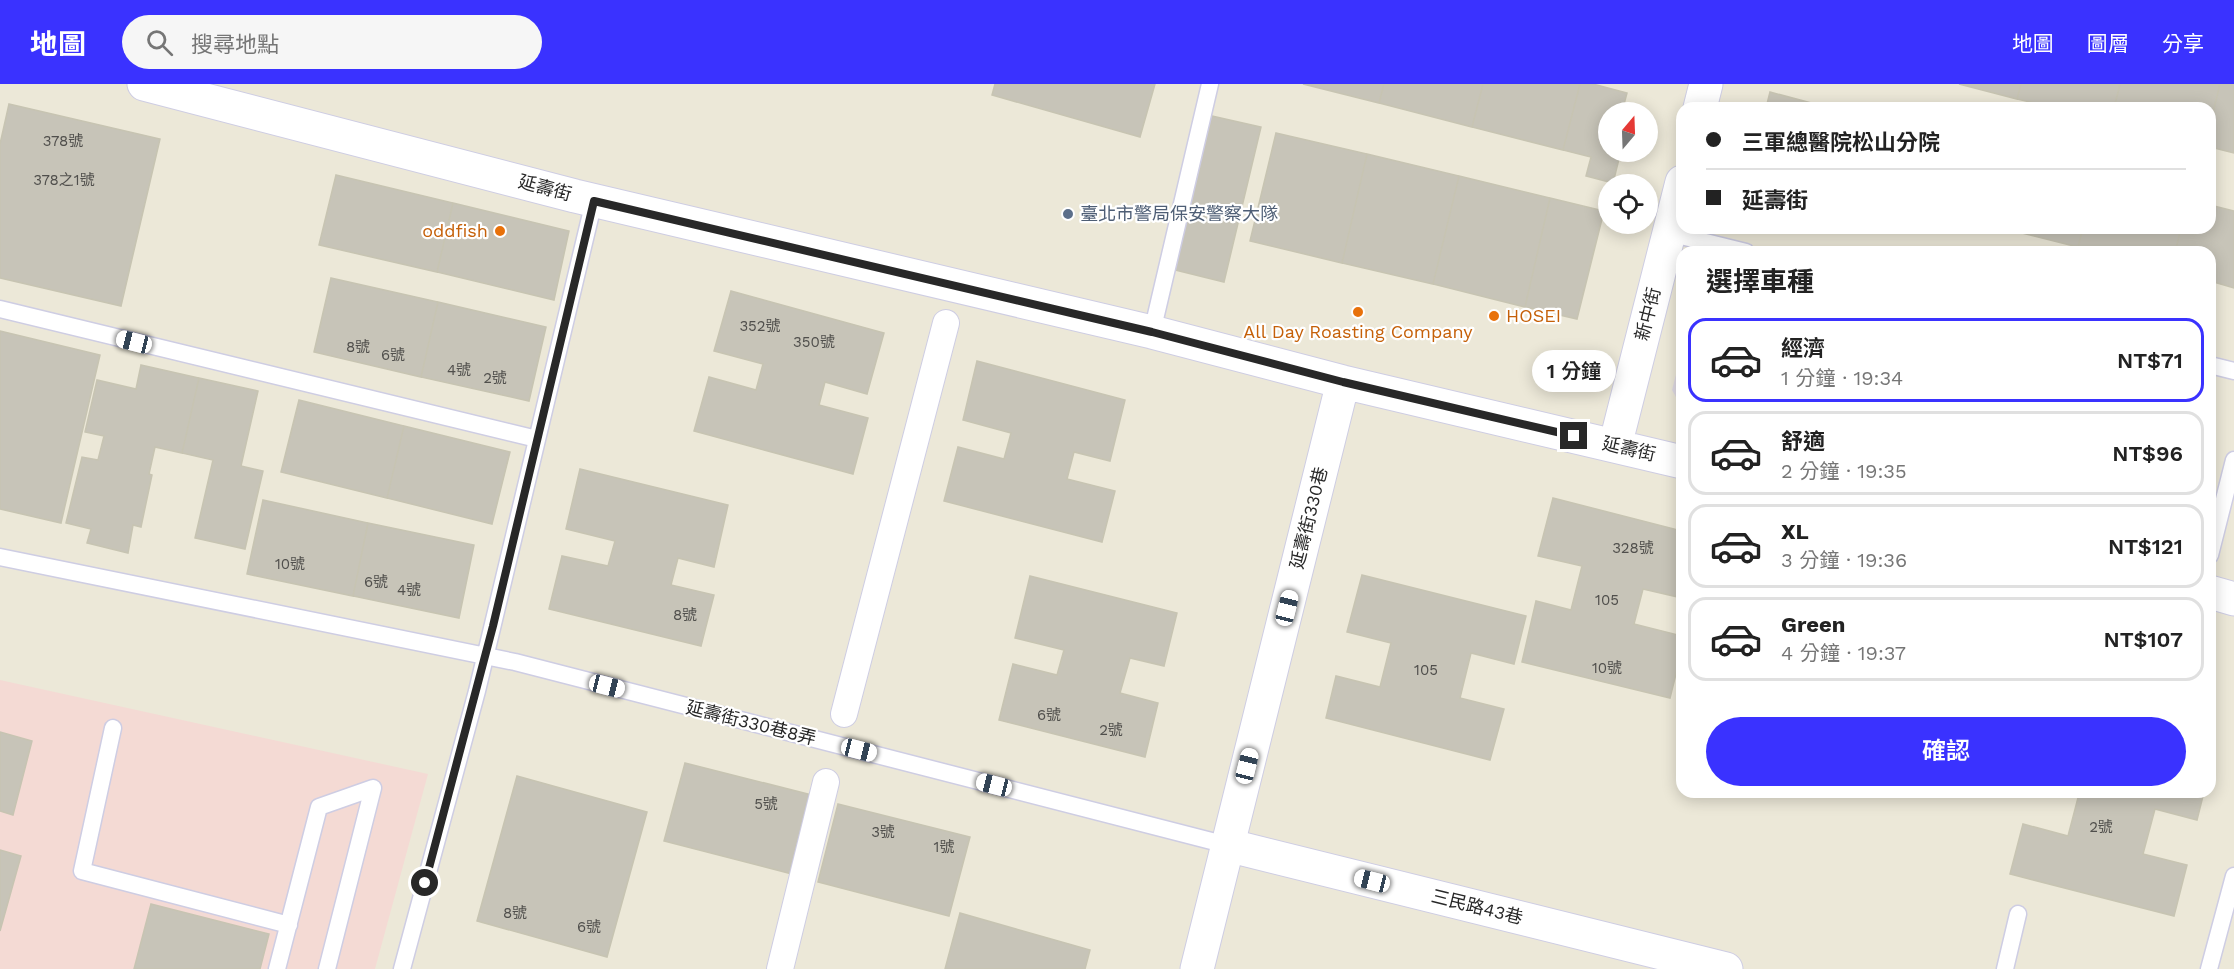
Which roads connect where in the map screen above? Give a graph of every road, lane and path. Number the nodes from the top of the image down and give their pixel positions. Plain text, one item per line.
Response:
1 (144, 84) edge
2 (1210, 84) edge
3 (1706, 84) edge
4 (1702, 102) edge
5 (594, 201) junction
6 (1676, 206) edge
7 (1669, 233) junction
8 (1722, 246) edge
9 (0, 309) edge
10 (946, 322) dead end
11 (1152, 332) junction
12 (2216, 366) edge
13 (2234, 371) edge
14 (1343, 382) junction
15 (537, 439) junction
16 (1615, 446) junction
17 (2234, 460) edge
18 (1676, 461) edge
19 (2216, 531) edge
20 (0, 557) edge
21 (2216, 594) edge
22 (2234, 599) edge
23 (484, 657) junction
24 (844, 714) dead end
25 (113, 728) dead end
26 (826, 782) dead end
27 (1227, 845) junction
28 (2234, 876) edge
29 (2018, 914) dead end
30 (289, 925) junction
31 (277, 969) edge
32 (327, 969) edge
33 (402, 969) edge
34 (780, 969) edge
35 (1197, 969) edge
36 (1726, 969) edge
37 (2005, 969) edge
38 (2208, 969) edge

1 - 5 street, 延壽街
2 - 11 lane
3 - 4 street
5 - 11 street, 延壽街
5 - 15 lane
6 - 7 street, 新中街
7 - 8 lane
7 - 16 street, 新中街
9 - 15 lane
10 - 24 street
11 - 14 street, 延壽街
12 - 13 lane
14 - 16 street, 延壽街
14 - 27 street, 延壽街330巷
15 - 23 lane
16 - 18 street, 延壽街
17 - 19 lane
20 - 23 lane, 延壽街330巷8弄
21 - 22 street
23 - 27 lane, 延壽街330巷8弄
23 - 33 lane
25 - 30 lane
26 - 34 street
27 - 35 street, 延壽街330巷
27 - 36 street, 三民路43巷
28 - 38 lane
29 - 37 lane
30 - 31 lane
30 - 32 lane

